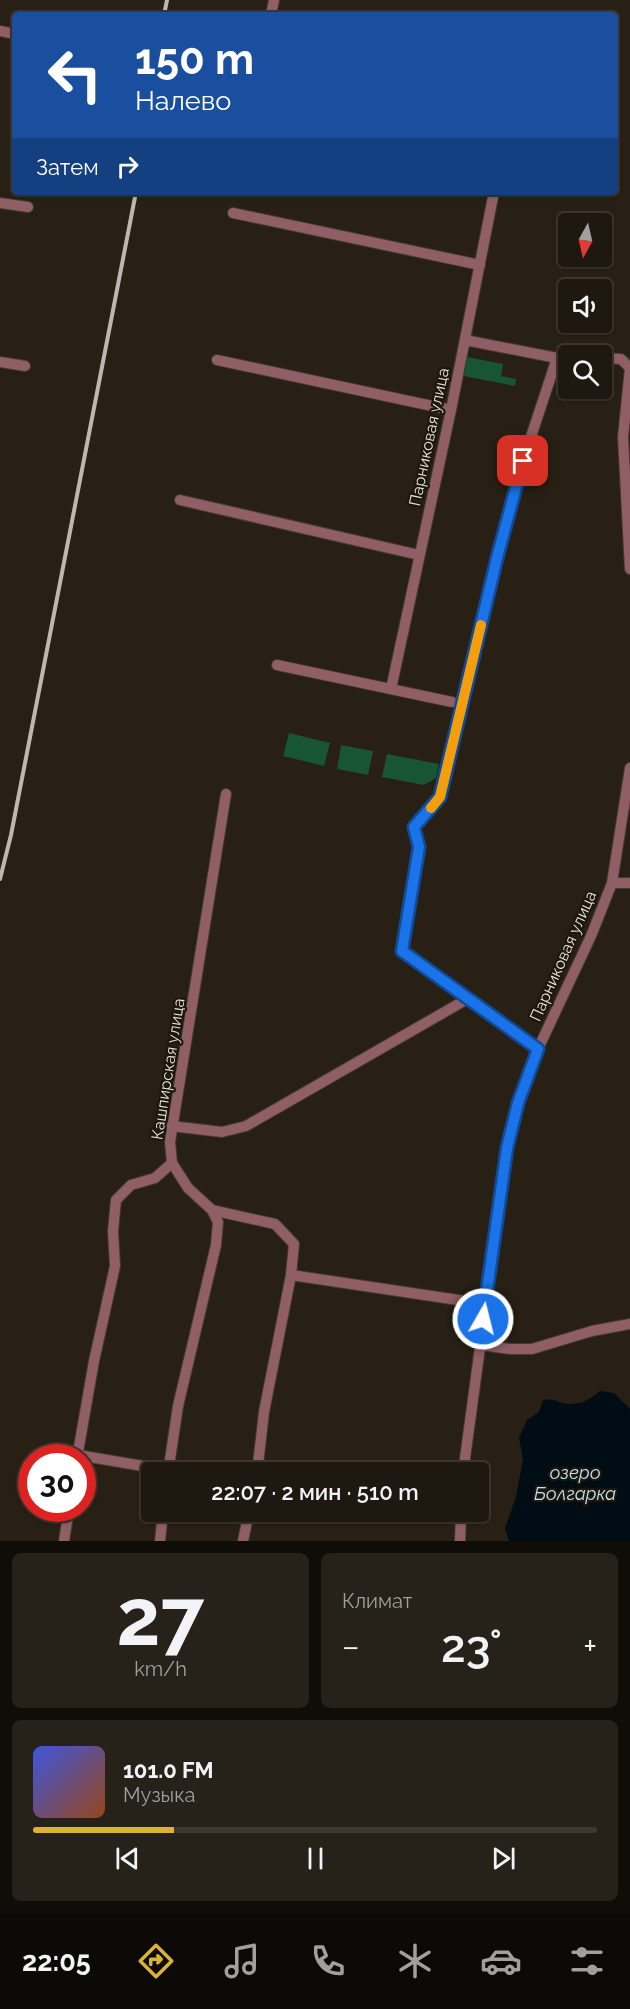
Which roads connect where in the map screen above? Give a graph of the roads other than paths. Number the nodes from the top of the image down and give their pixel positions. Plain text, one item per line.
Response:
1 (493, 195) edge
2 (0, 202) edge
3 (28, 207) dead end
4 (233, 213) dead end
5 (480, 265) junction
6 (465, 340) junction
7 (558, 357) edge
8 (612, 359) edge
9 (217, 360) dead end
10 (0, 362) edge
11 (25, 366) dead end
12 (558, 371) edge
13 (451, 410) junction
14 (180, 500) dead end
15 (419, 555) junction
16 (630, 569) edge
17 (278, 665) dead end
18 (391, 688) junction
19 (452, 702) dead end
20 (630, 768) edge
21 (226, 794) dead end
22 (612, 883) junction
23 (630, 883) edge
24 (469, 998) junction
25 (538, 1049) junction
26 (171, 1126) junction
27 (172, 1163) junction
28 (212, 1210) junction
29 (291, 1275) junction
30 (483, 1319) junction
31 (630, 1324) edge
32 (481, 1345) junction
33 (80, 1444) edge
34 (96, 1460) edge
35 (170, 1462) edge
36 (258, 1462) edge
37 (465, 1462) edge
38 (141, 1468) edge
39 (67, 1522) edge
40 (162, 1522) edge
41 (247, 1522) edge
42 (461, 1522) edge
43 (64, 1541) edge
44 (160, 1541) edge
45 (243, 1541) edge
46 (460, 1541) edge

1 - 5 street, Парниковая улица
2 - 3 street
4 - 5 street
5 - 6 street, Парниковая улица
6 - 7 street
6 - 13 street, Парниковая улица
8 - 16 street
9 - 13 street
10 - 11 street
12 - 24 street
13 - 15 street, Парниковая улица
14 - 15 street
15 - 18 street, Парниковая улица
17 - 18 street
18 - 19 street
20 - 22 street, Парниковая улица
21 - 26 street, Кашпирская улица
22 - 23 street
22 - 25 street, Парниковая улица
24 - 25 street
24 - 26 street
25 - 30 street, Парниковая улица
26 - 27 street, Кашпирская улица
27 - 28 street
27 - 33 street, Кашпирская улица
28 - 29 street
28 - 35 street
29 - 30 street
29 - 36 street
30 - 32 street, Парниковая улица
31 - 32 street
32 - 37 street, Парниковая улица
34 - 38 street
39 - 43 street
40 - 44 street
41 - 45 street
42 - 46 street

